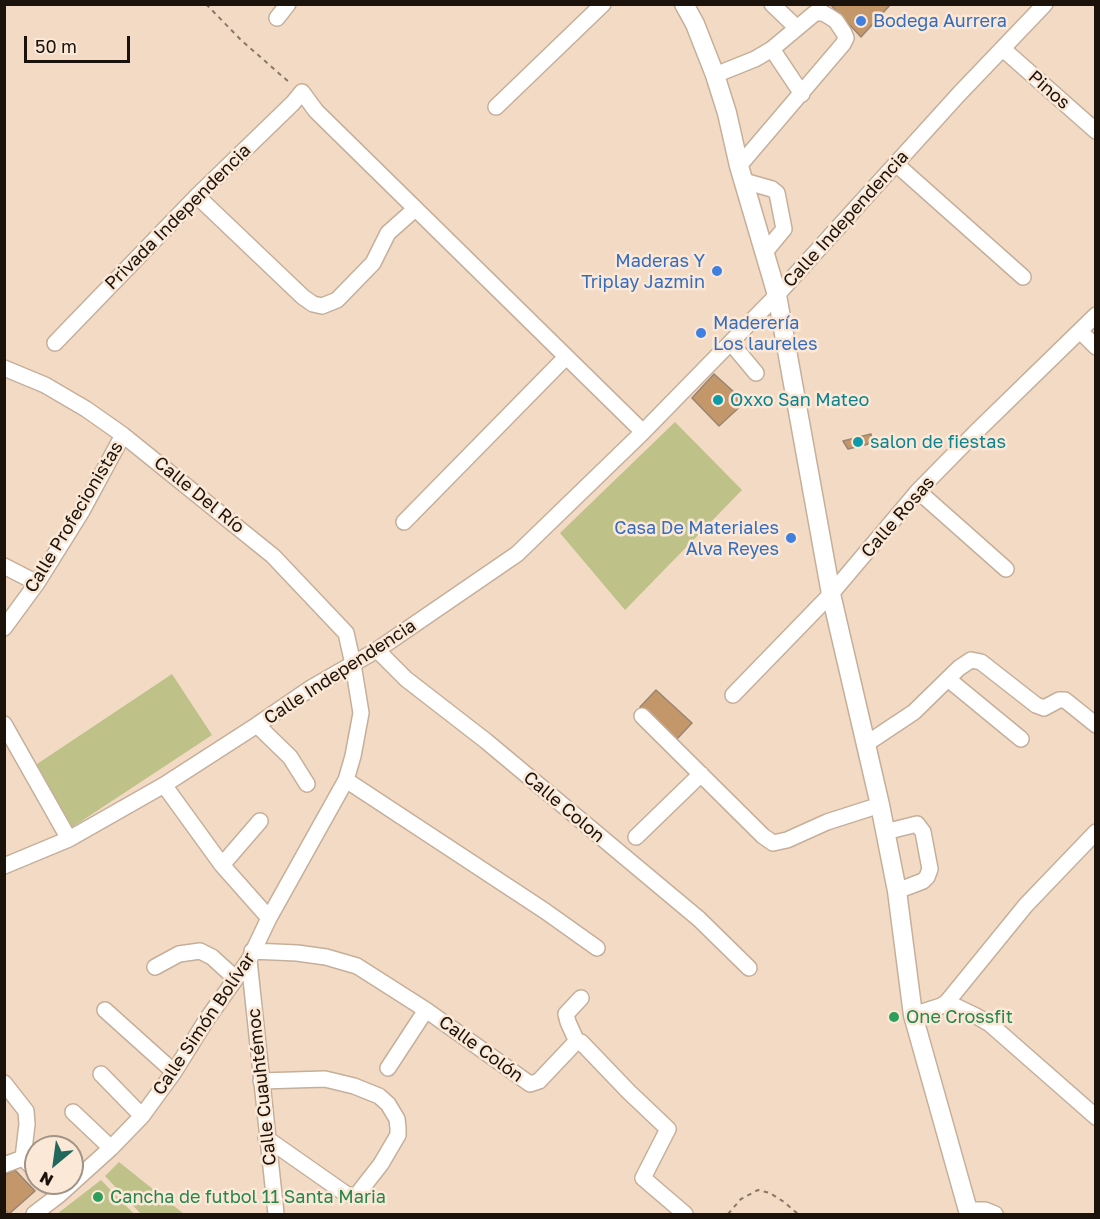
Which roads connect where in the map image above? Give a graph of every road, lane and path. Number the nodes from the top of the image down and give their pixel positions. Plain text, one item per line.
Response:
1 (206, 4) edge
2 (288, 4) edge
3 (603, 4) edge
4 (684, 4) edge
5 (772, 4) edge
6 (1045, 4) edge
7 (277, 18) dead end
8 (797, 28) junction
9 (772, 49) junction
10 (1003, 49) junction
11 (715, 75) junction
12 (302, 92) junction
13 (802, 94) junction
14 (496, 107) dead end
15 (1095, 131) edge
16 (896, 164) junction
17 (741, 174) junction
18 (197, 196) junction
19 (416, 208) junction
20 (765, 252) junction
21 (1023, 277) dead end
22 (777, 295) junction
23 (1095, 315) edge
24 (1080, 331) junction
25 (56, 343) dead end
26 (731, 343) junction
27 (1095, 347) edge
28 (566, 357) junction
29 (4, 368) edge
30 (756, 373) dead end
31 (644, 432) junction
32 (123, 435) junction
33 (918, 491) junction
34 (404, 522) dead end
35 (4, 566) edge
36 (1006, 569) dead end
37 (37, 583) junction
38 (831, 594) junction
39 (4, 628) edge
40 (377, 650) junction
41 (353, 664) junction
42 (948, 679) junction
43 (733, 695) dead end
44 (642, 716) dead end
45 (4, 724) edge
46 (257, 725) junction
47 (1095, 725) edge
48 (1021, 739) dead end
49 (866, 744) junction
50 (701, 774) junction
51 (346, 780) junction
52 (307, 784) dead end
53 (164, 785) junction
54 (880, 805) junction
55 (260, 821) dead end
56 (885, 832) junction
57 (1095, 832) edge
58 (636, 837) dead end
59 (69, 839) junction
60 (222, 866) junction
61 (4, 867) edge
62 (897, 891) junction
63 (269, 918) junction
64 (597, 948) dead end
65 (251, 956) junction
66 (155, 967) dead end
67 (749, 968) dead end
68 (235, 978) junction
69 (580, 998) dead end
70 (947, 1002) junction
71 (105, 1010) dead end
72 (426, 1010) junction
73 (913, 1015) junction
74 (577, 1042) junction
75 (388, 1068) dead end
76 (174, 1072) junction
77 (101, 1074) dead end
78 (261, 1081) junction
79 (4, 1083) edge
80 (73, 1112) dead end
81 (142, 1116) junction
82 (1095, 1117) edge
83 (266, 1137) junction
84 (111, 1148) junction
85 (23, 1158) joint
86 (4, 1165) edge
87 (84, 1172) edge
88 (59, 1195) edge
89 (969, 1212) edge
90 (34, 1215) edge
91 (276, 1215) edge
92 (685, 1215) edge
93 (728, 1215) edge
94 (798, 1215) edge
95 (995, 1215) edge

1 - 12 path
2 - 7 street
3 - 14 street
4 - 11 main road
5 - 8 street
6 - 10 street, Calle Independencia
8 - 9 street
8 - 13 street
9 - 11 street
9 - 13 street
10 - 15 street, Pinos
10 - 16 street, Calle Independencia
11 - 17 main road
12 - 18 street, Privada Independencia
12 - 19 street
13 - 17 street
16 - 21 street
16 - 22 street, Calle Independencia
17 - 20 main road
17 - 20 street
18 - 19 street
18 - 25 street, Privada Independencia
19 - 28 street
20 - 22 main road
22 - 26 street, Calle Independencia
22 - 38 main road
23 - 24 street, Calle Rosas
24 - 27 street
24 - 33 street, Calle Rosas
26 - 30 street
26 - 31 street, Calle Independencia
28 - 31 street
28 - 34 street
29 - 32 street, Calle Del Río
31 - 40 street, Calle Independencia
32 - 37 street, Calle Profecionistas
32 - 41 street, Calle Del Río
33 - 36 street
33 - 38 street, Calle Rosas
35 - 37 street
37 - 39 street, Calle Profecionistas
38 - 43 street, Calle Rosas
38 - 49 main road
40 - 41 street, Calle Independencia
40 - 67 street, Calle Colon
41 - 46 street, Calle Independencia
41 - 51 street, Calle Simón Bolívar
42 - 47 street
42 - 48 street
42 - 49 street
44 - 50 street
45 - 59 street
46 - 52 street
46 - 53 street, Calle Independencia
49 - 54 main road
50 - 54 street
50 - 58 street
51 - 63 street, Calle Simón Bolívar
51 - 64 street
53 - 59 street, Calle Independencia
53 - 60 street
54 - 56 main road
55 - 60 street
56 - 62 main road
56 - 62 street
57 - 70 street
59 - 61 street, Calle Independencia
60 - 63 street
62 - 73 main road
63 - 65 street, Calle Simón Bolívar
65 - 68 street, Calle Simón Bolívar
65 - 72 street, Calle Colón
65 - 78 street, Calle Cuauhtémoc
66 - 68 street
68 - 76 street, Calle Simón Bolívar
69 - 74 street
70 - 73 street
70 - 82 street
71 - 76 street
72 - 74 street, Calle Colón
72 - 75 street
73 - 89 main road
74 - 92 street
76 - 81 street, Calle Simón Bolívar
77 - 81 street
78 - 83 street, Calle Cuauhtémoc
78 - 83 street
79 - 85 street
80 - 84 street
81 - 84 street, Calle Simón Bolívar
83 - 91 street, Calle Cuauhtémoc
84 - 87 street, Calle Simón Bolívar
85 - 86 street
88 - 90 street, Calle Simón Bolívar
89 - 95 street
93 - 94 path

